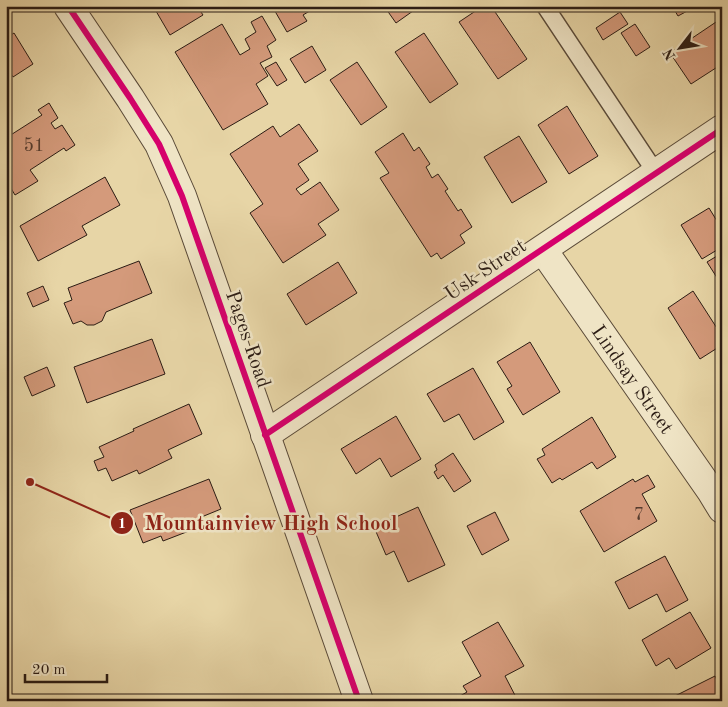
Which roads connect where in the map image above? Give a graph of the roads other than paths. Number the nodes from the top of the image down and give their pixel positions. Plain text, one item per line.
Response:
1 (68, 6) edge
2 (544, 6) edge
3 (722, 129) edge
4 (656, 173) junction
5 (543, 250) junction
6 (265, 435) junction
7 (722, 509) edge
8 (359, 701) edge

1 - 6 street, Pages Road
2 - 4 lane
3 - 4 street, Usk Street
4 - 5 street, Usk Street
5 - 6 street, Usk Street
5 - 7 street, Lindsay Street
6 - 8 street, Pages Road

